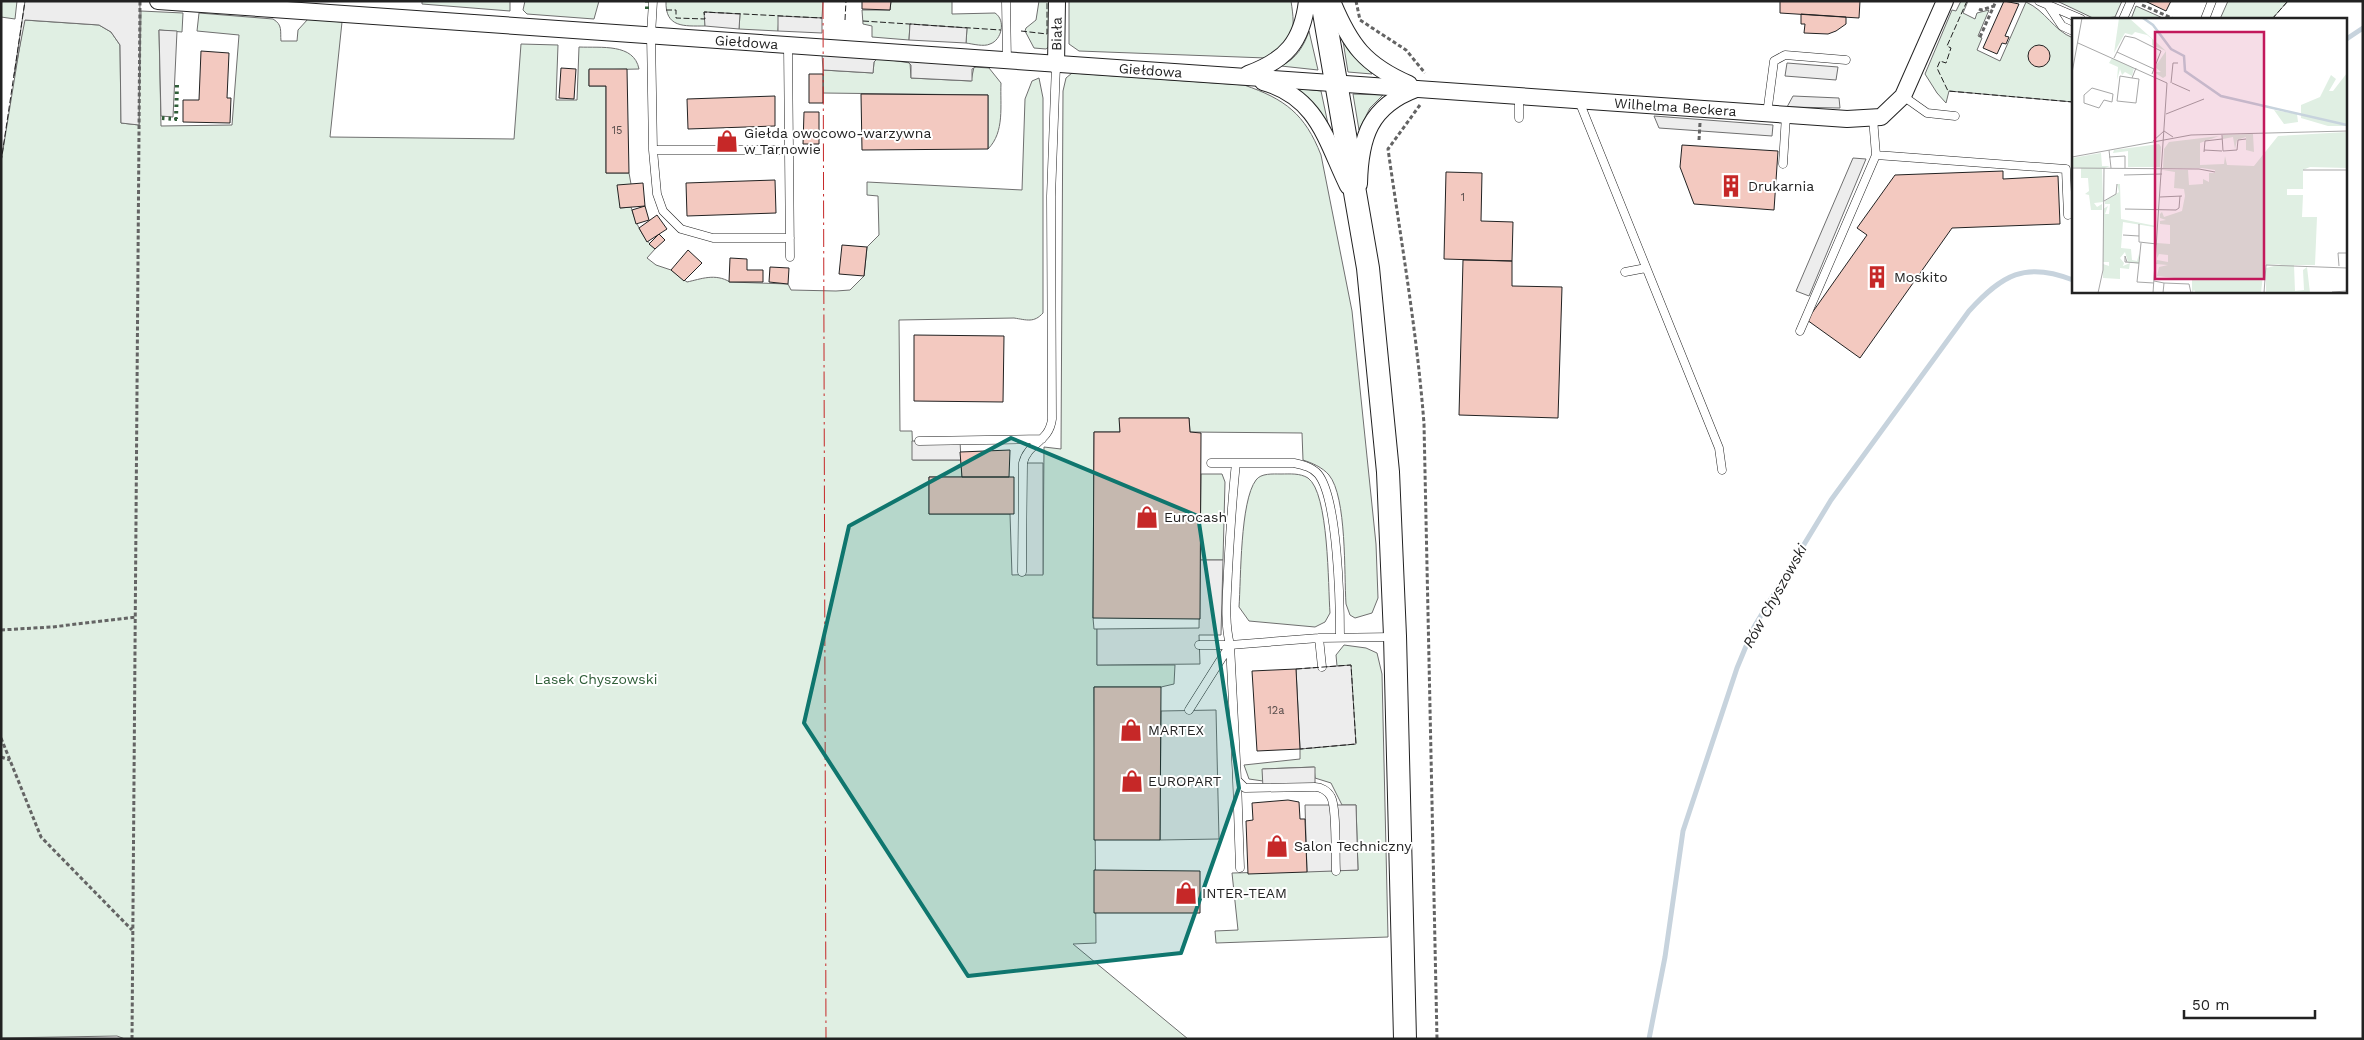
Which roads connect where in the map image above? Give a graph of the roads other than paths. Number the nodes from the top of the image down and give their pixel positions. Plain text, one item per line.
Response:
1 (158, 1) edge
2 (653, 1) edge
3 (1006, 1) edge
4 (1057, 1) edge
5 (1308, 1) edge
6 (1322, 1) edge
7 (1332, 1) edge
8 (1945, 1) edge
9 (2039, 1) edge
10 (2132, 1) edge
11 (2212, 1) edge
12 (2048, 5) junction
13 (2080, 18) edge
14 (2124, 18) edge
15 (2204, 18) edge
16 (2072, 31) edge
17 (651, 35) junction
18 (788, 46) junction
19 (1846, 60) dead end
20 (1007, 62) junction
21 (1056, 65) junction
22 (1242, 76) junction
23 (1336, 82) junction
24 (1422, 87) junction
25 (1519, 96) junction
26 (1903, 96) junction
27 (1579, 101) junction
28 (1767, 114) junction
29 (1786, 115) junction
30 (1955, 116) dead end
31 (1519, 118) dead end
32 (1873, 118) junction
33 (653, 150) junction
34 (790, 150) junction
35 (1876, 156) junction
36 (1783, 164) dead end
37 (1359, 208) junction
38 (2068, 215) dead end
39 (790, 238) junction
40 (790, 256) dead end
41 (1646, 268) junction
42 (1625, 272) dead end
43 (1800, 331) dead end
44 (1044, 439) junction
45 (919, 441) dead end
46 (1211, 463) dead end
47 (1236, 463) junction
48 (1722, 470) dead end
49 (1022, 572) dead end
50 (1396, 636) junction
51 (1319, 638) junction
52 (1340, 638) junction
53 (1199, 645) dead end
54 (1230, 645) junction
55 (1322, 667) dead end
56 (1189, 710) dead end
57 (1237, 780) junction
58 (1240, 868) dead end
59 (1336, 871) dead end
60 (1405, 1039) edge

1 - 17 street, Giełdowa
2 - 17 lane
3 - 20 lane
4 - 21 street, Biała
5 - 22 street
6 - 23 main road
7 - 24 street
8 - 26 street, Wilhelma Beckera
9 - 12 lane
10 - 14 lane
11 - 15 lane
12 - 13 lane
12 - 16 lane
17 - 18 street, Giełdowa
17 - 33 lane
18 - 20 street, Giełdowa
18 - 34 lane
19 - 28 lane
20 - 21 street, Giełdowa
21 - 22 street, Giełdowa
21 - 44 lane
22 - 23 street, Giełdowa
22 - 37 street
23 - 24 street, Wilhelma Beckera
23 - 37 main road
24 - 25 street, Wilhelma Beckera
24 - 37 street
25 - 27 street, Wilhelma Beckera
25 - 31 lane
26 - 30 lane
26 - 32 street, Wilhelma Beckera
27 - 28 street, Wilhelma Beckera
27 - 41 lane
28 - 29 street, Wilhelma Beckera
29 - 32 street, Wilhelma Beckera
29 - 36 lane
32 - 35 lane
33 - 34 lane
33 - 39 lane
34 - 39 lane
35 - 38 lane
35 - 43 lane
37 - 50 main road
39 - 40 lane
41 - 42 lane
41 - 48 lane
44 - 45 lane
44 - 49 lane
46 - 47 lane
47 - 52 lane
47 - 54 lane
50 - 52 lane
50 - 60 main road
51 - 52 lane
51 - 54 lane
51 - 55 lane
53 - 54 lane
54 - 56 lane
54 - 57 lane
57 - 58 lane
57 - 59 lane

